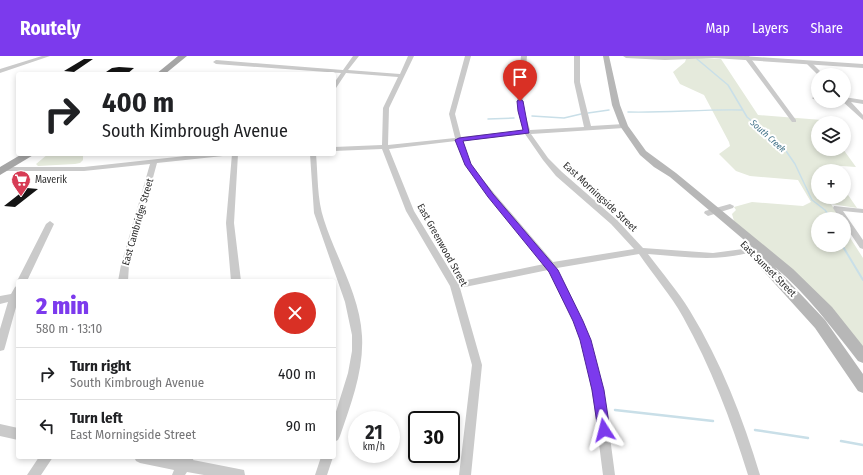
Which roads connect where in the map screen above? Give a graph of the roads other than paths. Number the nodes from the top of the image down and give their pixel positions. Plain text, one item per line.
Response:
1 (47, 56) edge
2 (183, 56) edge
3 (356, 56) edge
4 (411, 56) edge
5 (468, 56) edge
6 (524, 56) edge
7 (577, 56) edge
8 (606, 56) edge
9 (626, 56) edge
10 (747, 57) edge
11 (810, 59) edge
12 (216, 62) dead end
13 (863, 66) edge
14 (816, 68) edge
15 (0, 71) edge
16 (163, 72) edge
17 (344, 72) junction
18 (401, 76) junction
19 (336, 84) edge
20 (851, 101) edge
21 (863, 102) edge
22 (851, 106) edge
23 (863, 118) edge
24 (794, 121) dead end
25 (624, 126) junction
26 (588, 128) junction
27 (527, 132) junction
28 (459, 140) junction
29 (385, 147) junction
30 (336, 148) edge
31 (26, 156) edge
32 (208, 156) edge
33 (235, 156) edge
34 (313, 156) edge
35 (154, 163) junction
36 (2, 170) edge
37 (730, 206) dead end
38 (712, 211) junction
39 (863, 211) edge
40 (50, 224) dead end
41 (863, 246) edge
42 (755, 248) junction
43 (641, 251) junction
44 (551, 266) junction
45 (23, 279) edge
46 (123, 279) edge
47 (236, 279) edge
48 (455, 286) junction
49 (16, 293) edge
50 (0, 300) edge
51 (0, 347) edge
52 (863, 357) edge
53 (863, 386) edge
54 (0, 430) edge
55 (336, 430) edge
56 (16, 434) edge
57 (45, 459) edge
58 (150, 459) edge
59 (326, 459) edge
60 (183, 466) edge
61 (33, 475) edge
62 (240, 475) edge
63 (321, 475) edge
64 (465, 475) edge
65 (609, 475) edge
66 (754, 475) edge

1 - 15 street
2 - 16 main road
3 - 17 street
4 - 18 street, East Greenwood Street
5 - 28 street
6 - 27 street, East Morningside Street
7 - 26 street
8 - 25 main road, East Sunset Street
9 - 10 street
10 - 11 street
10 - 24 street
11 - 13 street
11 - 14 street
12 - 17 street
17 - 18 street
17 - 19 street
18 - 29 street, East Greenwood Street
20 - 21 street
22 - 23 street
25 - 26 street
25 - 38 main road, East Sunset Street
26 - 27 street
27 - 28 street
27 - 43 street, East Morningside Street
28 - 29 street
28 - 44 street
29 - 30 street
29 - 48 street, East Greenwood Street
31 - 36 main road
32 - 35 street
33 - 47 street
34 - 55 street
35 - 36 street
35 - 46 street, East Cambridge Street
37 - 38 street
38 - 42 main road, East Sunset Street
39 - 41 street
40 - 45 street
42 - 43 street
42 - 52 main road, East Sunset Street
42 - 53 main road, East Sunset Street
43 - 44 street
43 - 66 street, East Morningside Street
44 - 48 street
44 - 65 street
48 - 64 street, East Greenwood Street
49 - 50 street
49 - 51 street
54 - 56 street
57 - 61 street
58 - 60 street
59 - 63 street
60 - 62 street

